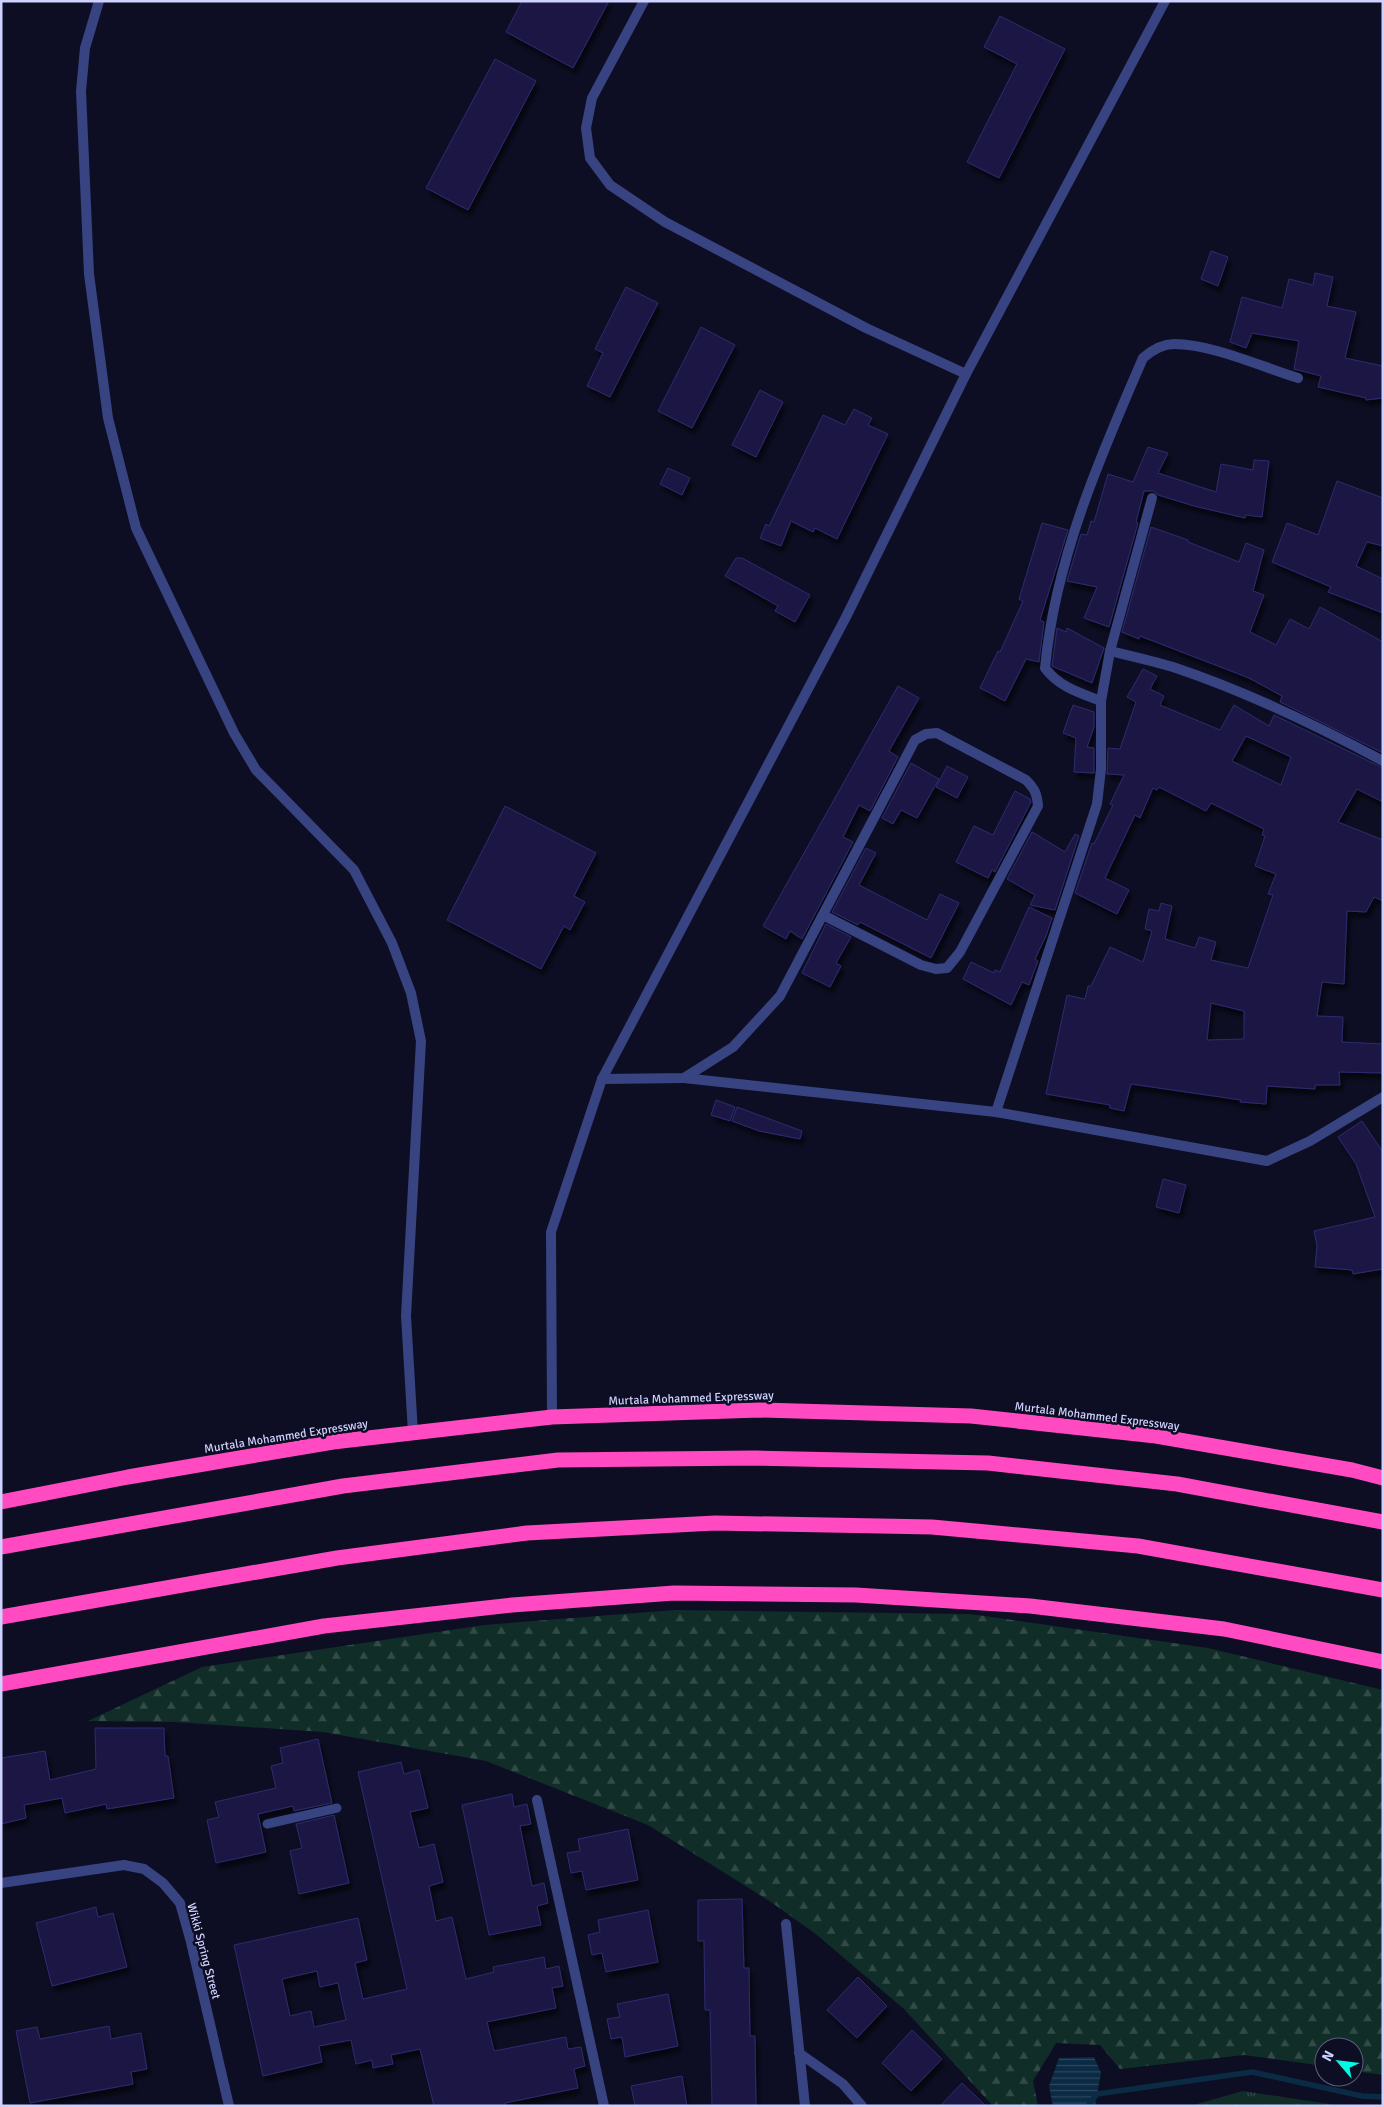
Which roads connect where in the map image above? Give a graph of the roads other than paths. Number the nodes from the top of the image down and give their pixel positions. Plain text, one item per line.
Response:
1 (99, 1) edge
2 (644, 1) edge
3 (1165, 1) edge
4 (966, 374) junction
5 (1298, 378) dead end
6 (1152, 498) dead end
7 (1110, 651) junction
8 (1101, 701) junction
9 (1383, 761) edge
10 (823, 915) junction
11 (684, 1078) junction
12 (602, 1079) junction
13 (1383, 1097) edge
14 (996, 1112) junction
15 (552, 1417) junction
16 (412, 1433) junction
17 (1383, 1478) edge
18 (1, 1502) edge
19 (1383, 1522) edge
20 (1, 1547) edge
21 (1383, 1590) edge
22 (1, 1616) edge
23 (1383, 1662) edge
24 (1, 1684) edge
25 (537, 1800) dead end
26 (337, 1808) dead end
27 (267, 1824) dead end
28 (1, 1883) edge
29 (786, 1924) dead end
30 (799, 2053) junction
31 (229, 2106) edge
32 (604, 2106) edge
33 (805, 2106) edge
34 (862, 2106) edge

1 - 16 street
2 - 4 street
3 - 4 street
4 - 12 street
5 - 8 street
6 - 7 street
7 - 8 street
7 - 9 street
8 - 14 street
10 - 10 street
10 - 11 street
11 - 12 street
11 - 14 street
12 - 15 street
13 - 14 street
15 - 16 highway, Murtala Mohammed Expressway
15 - 17 highway, Murtala Mohammed Expressway
16 - 18 highway, Murtala Mohammed Expressway
19 - 20 highway
21 - 22 highway
23 - 24 highway
25 - 32 street
26 - 27 lane
28 - 31 street, Wikki Spring Street
29 - 30 street
30 - 33 street
30 - 34 street

